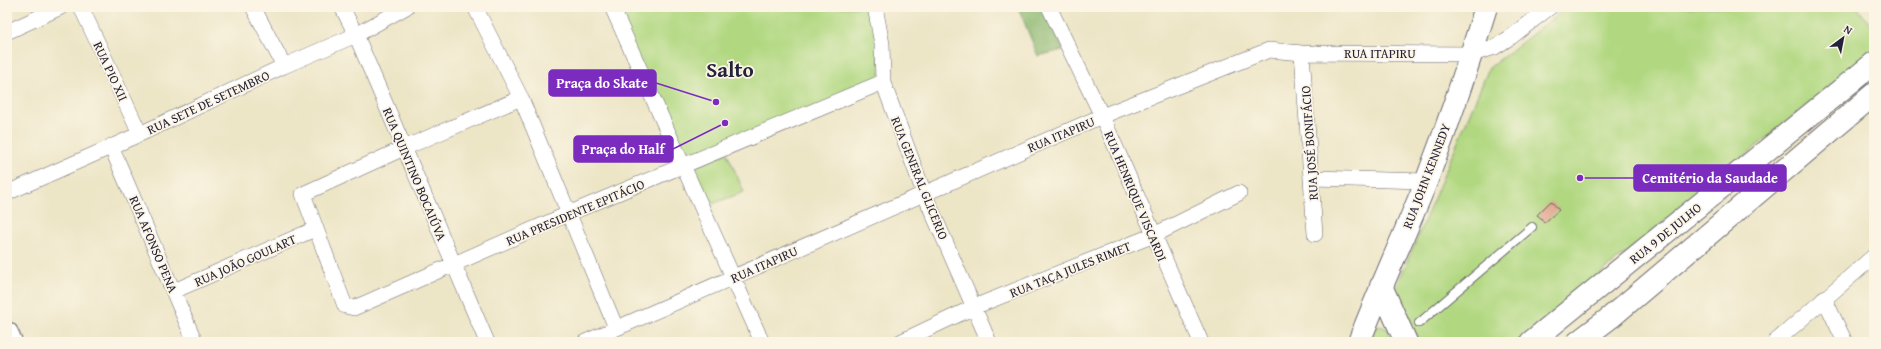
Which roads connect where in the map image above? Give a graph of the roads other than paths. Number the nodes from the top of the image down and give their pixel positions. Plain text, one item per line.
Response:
1 (61, 7) edge
2 (81, 7) edge
3 (252, 7) edge
4 (342, 7) edge
5 (406, 7) edge
6 (474, 7) edge
7 (612, 7) edge
8 (875, 7) edge
9 (1049, 7) edge
10 (1486, 7) edge
11 (1550, 7) edge
12 (7, 32) edge
13 (356, 35) junction
14 (1302, 53) junction
15 (1472, 54) junction
16 (1874, 63) edge
17 (284, 66) junction
18 (883, 82) junction
19 (1874, 94) edge
20 (521, 98) junction
21 (1102, 116) junction
22 (140, 134) junction
23 (111, 146) junction
24 (404, 148) junction
25 (684, 166) junction
26 (1312, 178) junction
27 (1426, 181) junction
28 (7, 193) edge
29 (924, 193) junction
30 (1240, 193) dead end
31 (570, 214) junction
32 (1532, 227) dead end
33 (315, 229) junction
34 (1315, 234) dead end
35 (1154, 235) junction
36 (1874, 256) edge
37 (452, 263) junction
38 (734, 278) junction
39 (1381, 286) junction
40 (174, 291) junction
41 (1824, 298) junction
42 (974, 307) junction
43 (616, 328) junction
44 (1408, 330) edge
45 (7, 333) edge
46 (1362, 333) edge
47 (1198, 341) edge
48 (11, 342) edge
49 (194, 342) edge
50 (487, 342) edge
51 (585, 342) edge
52 (762, 342) edge
53 (900, 342) edge
54 (989, 342) edge
55 (1531, 342) edge
56 (1578, 342) edge
57 (1775, 342) edge
58 (1845, 342) edge

1 - 12 street
2 - 22 street, RUA PIO XII
3 - 17 street
4 - 13 street, RUA QUINTINO BOCAIÚVA
5 - 13 street, RUA SETE DE SETEMBRO
6 - 20 street
7 - 25 street
8 - 18 street, RUA GENERAL GLICERIO
9 - 21 street, RUA HENRIQUE VISCARDI
10 - 15 main road, RUA JOHN KENNEDY
11 - 15 street, RUA ITAPIRU
13 - 17 street, RUA SETE DE SETEMBRO
13 - 24 street, RUA QUINTINO BOCAIÚVA
14 - 15 street, RUA ITAPIRU
14 - 21 street, RUA ITAPIRU
14 - 26 street, RUA JOSÉ BONIFÁCIO
15 - 27 main road, RUA JOHN KENNEDY
16 - 55 main road, RUA 9 DE JULHO
17 - 22 street, RUA SETE DE SETEMBRO
18 - 25 street, RUA PRESIDENTE EPITÁCIO
18 - 29 street, RUA GENERAL GLICERIO
19 - 56 main road
20 - 24 street
20 - 31 street
21 - 29 street, RUA ITAPIRU
21 - 35 street, RUA HENRIQUE VISCARDI
22 - 23 street, RUA SETE DE SETEMBRO
23 - 28 street, RUA SETE DE SETEMBRO
23 - 40 street, RUA AFONSO PENA
24 - 33 street
24 - 37 street, RUA QUINTINO BOCAIÚVA
25 - 31 street, RUA PRESIDENTE EPITÁCIO
25 - 38 street
26 - 27 street
26 - 34 street, RUA JOSÉ BONIFÁCIO
27 - 39 main road, RUA JOHN KENNEDY
29 - 38 street, RUA ITAPIRU
29 - 42 street, RUA GENERAL GLICERIO
30 - 35 street, RUA TAÇA JULES RIMET
31 - 37 street, RUA PRESIDENTE EPITÁCIO
31 - 43 street
32 - 44 lane
33 - 37 street, RUA PRESIDENTE EPITÁCIO
33 - 40 street, RUA JOÃO GOULART
35 - 42 street, RUA TAÇA JULES RIMET
35 - 47 street, RUA HENRIQUE VISCARDI
36 - 41 street
37 - 50 street, RUA QUINTINO BOCAIÚVA
38 - 43 street, RUA ITAPIRU
38 - 52 street
39 - 44 main road
39 - 46 main road, RUA JOHN KENNEDY
40 - 49 street, RUA AFONSO PENA
41 - 57 street
41 - 58 street
42 - 53 street, RUA TAÇA JULES RIMET
42 - 54 street, RUA GENERAL GLICERIO
43 - 51 street, RUA ITAPIRU
44 - 46 main road
45 - 48 main road

